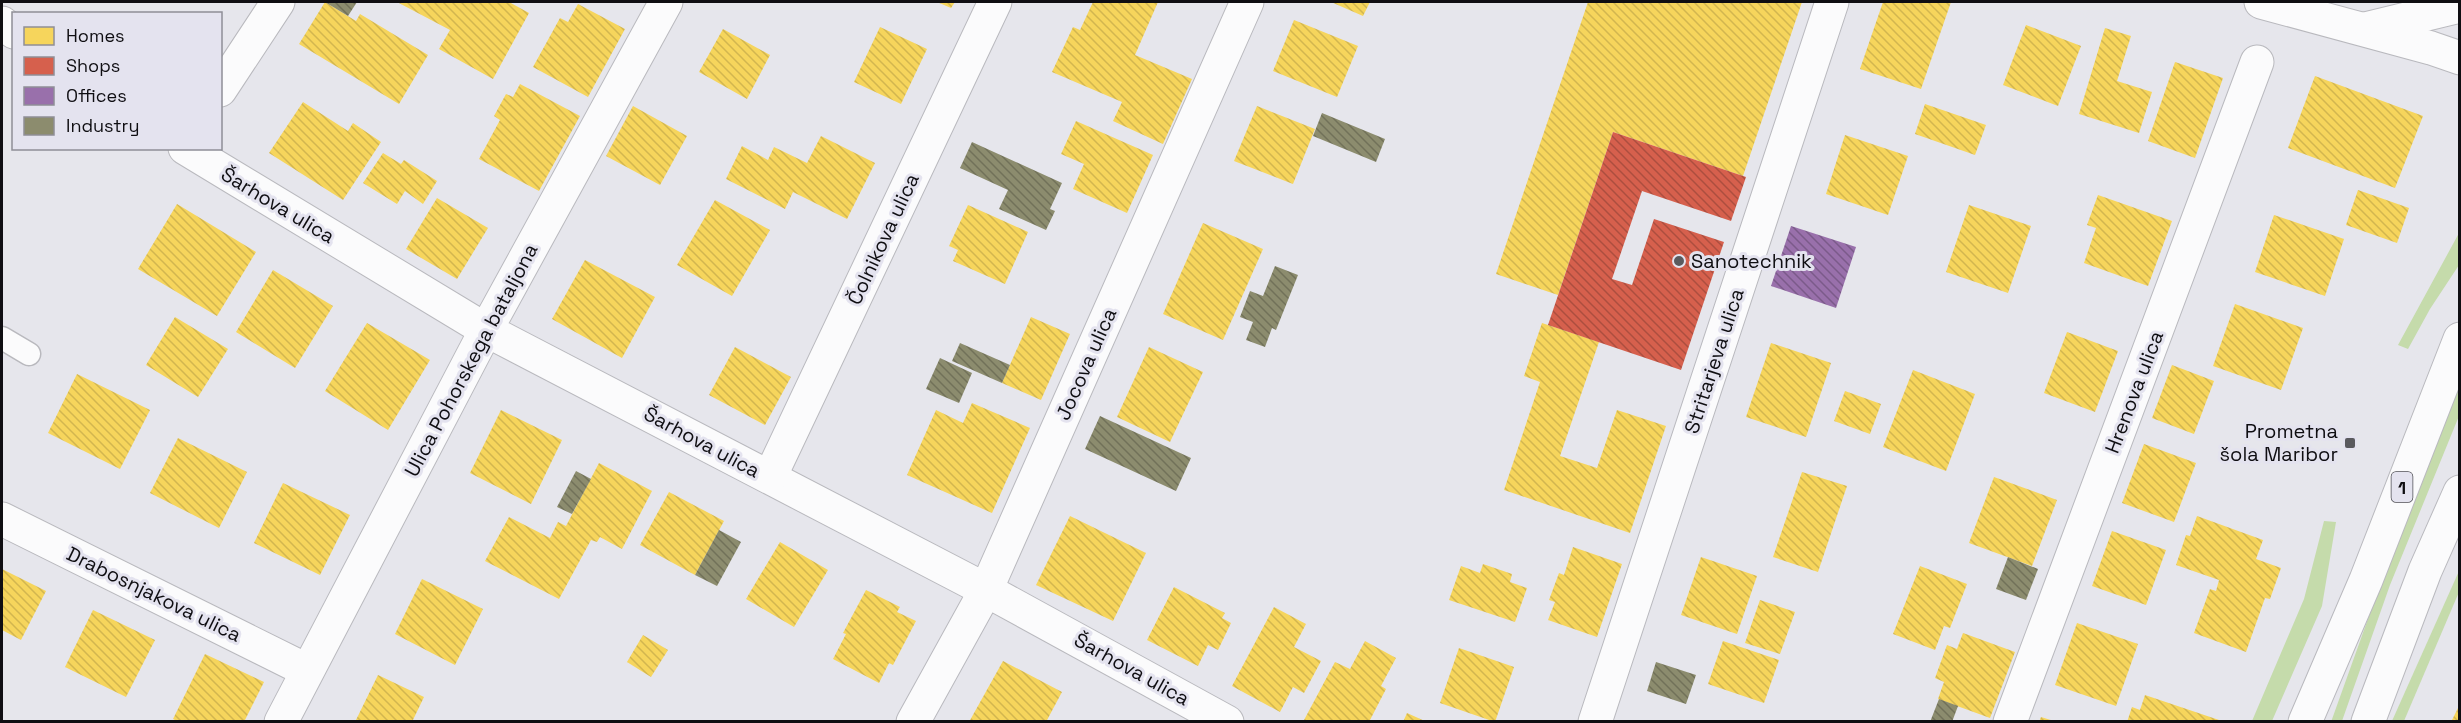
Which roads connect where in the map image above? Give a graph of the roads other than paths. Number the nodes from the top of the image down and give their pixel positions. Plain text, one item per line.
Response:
1 (278, 2) edge
2 (666, 2) edge
3 (995, 2) edge
4 (1247, 2) edge
5 (1832, 2) edge
6 (2261, 2) edge
7 (2460, 6) edge
8 (2364, 30) junction
9 (2460, 58) edge
10 (2257, 62) dead end
11 (222, 87) edge
12 (188, 150) edge
13 (486, 330) junction
14 (2, 338) edge
15 (2460, 339) edge
16 (29, 354) dead end
17 (770, 477) junction
18 (2460, 492) edge
19 (2, 519) edge
20 (986, 590) junction
21 (306, 670) junction
22 (281, 722) edge
23 (913, 722) edge
24 (1227, 722) edge
25 (1595, 722) edge
26 (2010, 722) edge
27 (2305, 722) edge
28 (2368, 722) edge

1 - 11 street
2 - 13 street, Ulica Pohorskega bataljona
3 - 17 street, Čolnikova ulica
4 - 20 street, Jocova ulica
5 - 25 street, Stritarjeva ulica
6 - 8 street
7 - 8 street
8 - 9 street
10 - 26 street, Hrenova ulica
12 - 13 street, Šarhova ulica
13 - 17 street, Šarhova ulica
13 - 21 street, Ulica Pohorskega bataljona
14 - 16 lane
15 - 27 street, 1
17 - 20 street, Šarhova ulica
18 - 28 street
19 - 21 street, Drabosnjakova ulica
20 - 23 street, Jocova ulica
20 - 24 street, Šarhova ulica
21 - 22 street, Ulica Pohorskega bataljona

